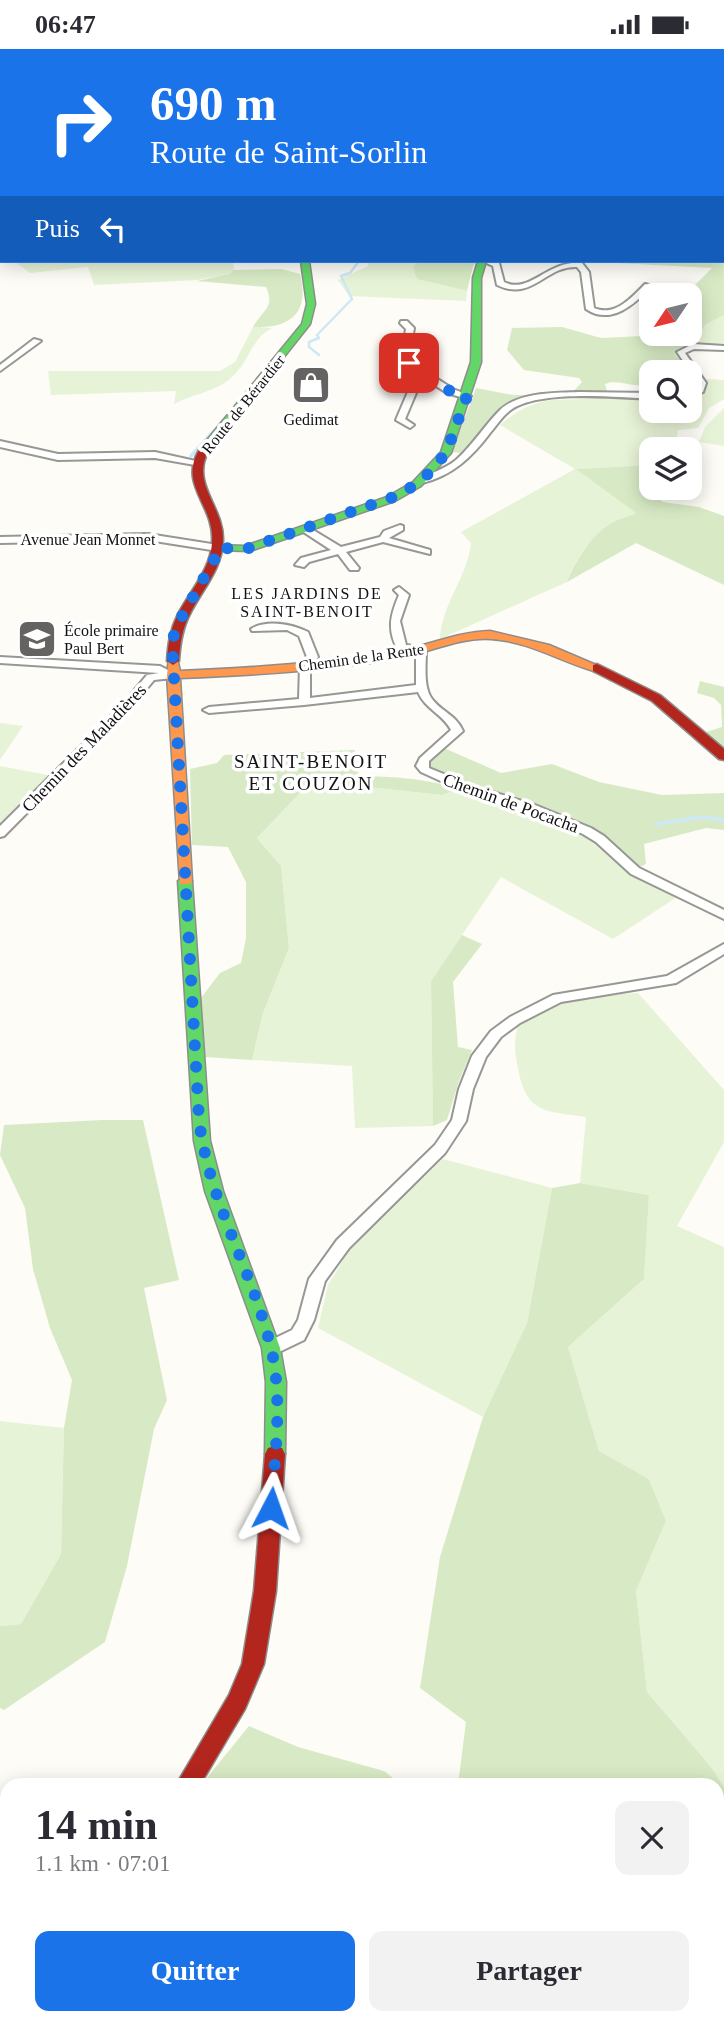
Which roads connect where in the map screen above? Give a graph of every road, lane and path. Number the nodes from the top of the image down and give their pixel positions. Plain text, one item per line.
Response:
1 (304, 263) edge
2 (483, 263) edge
3 (490, 263) edge
4 (639, 294) edge
5 (404, 323) dead end
6 (37, 341) dead end
7 (724, 348) edge
8 (685, 360) edge
9 (0, 369) edge
10 (425, 375) junction
11 (467, 396) junction
12 (639, 396) edge
13 (410, 425) dead end
14 (0, 444) edge
15 (195, 462) junction
16 (422, 480) junction
17 (400, 528) dead end
18 (305, 529) junction
19 (383, 539) junction
20 (0, 540) edge
21 (218, 548) junction
22 (341, 552) junction
23 (428, 552) dead end
24 (300, 565) dead end
25 (354, 568) dead end
26 (399, 590) dead end
27 (256, 629) dead end
28 (421, 650) junction
29 (0, 660) edge
30 (305, 666) junction
31 (173, 675) junction
32 (422, 688) junction
33 (304, 702) junction
34 (209, 710) dead end
35 (724, 756) edge
36 (0, 833) edge
37 (724, 915) edge
38 (724, 948) edge
39 (271, 1348) junction
40 (191, 1778) edge

1 - 15 main road, Route de Bérardier
2 - 11 main road
3 - 4 street
5 - 10 street
6 - 9 street
7 - 8 street
10 - 11 street
10 - 13 street
11 - 16 main road
12 - 16 street
14 - 15 street
15 - 21 main road, Route de Bérardier
16 - 18 main road
17 - 19 street
18 - 21 main road
18 - 22 street
19 - 22 street
19 - 23 street
20 - 21 street, Avenue Jean Monnet
21 - 31 main road
22 - 24 street
22 - 25 street
26 - 28 street
27 - 30 street
28 - 30 main road, Chemin de la Rente
28 - 32 street
28 - 35 main road, Chemin de la Rente
29 - 31 street
30 - 31 main road, Chemin de la Rente
30 - 33 street
31 - 36 street, Chemin des Maladières
31 - 39 main road
32 - 33 street
32 - 37 street, Chemin de Pocacha
33 - 34 street
38 - 39 street
39 - 40 main road

